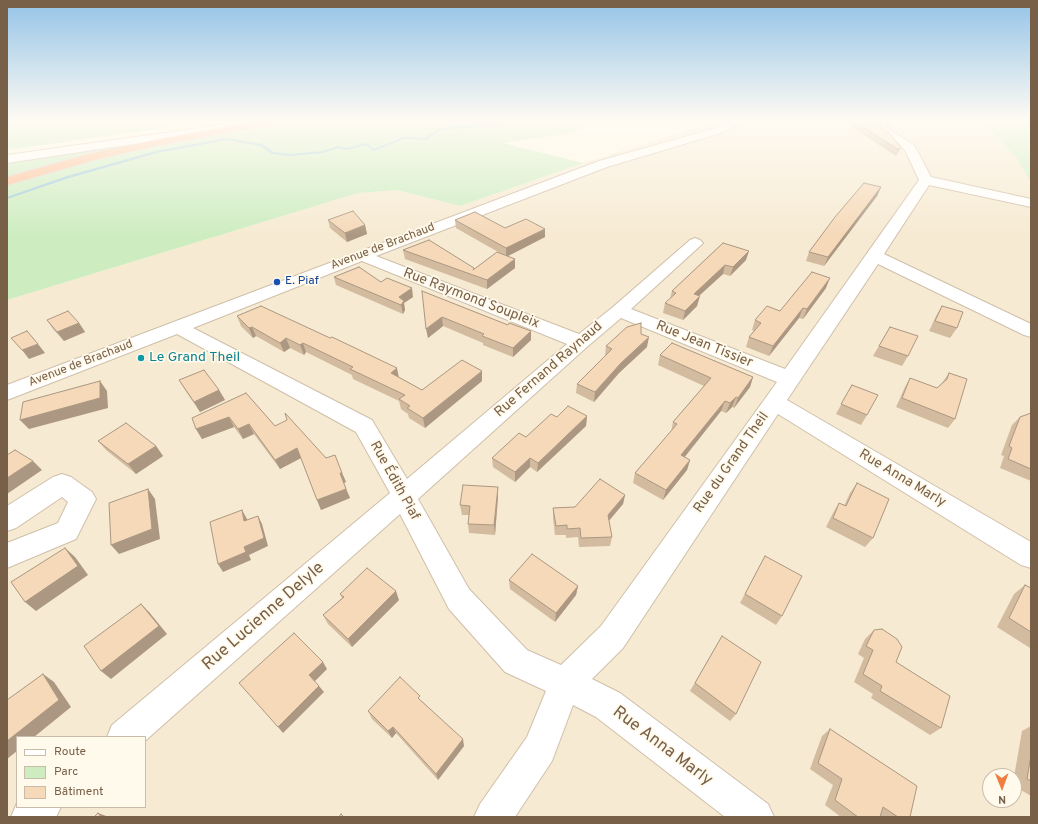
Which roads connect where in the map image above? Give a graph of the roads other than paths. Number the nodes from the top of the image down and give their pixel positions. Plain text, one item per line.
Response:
1 (87, 158) edge
2 (622, 158) edge
3 (915, 158) edge
4 (926, 180) junction
5 (7, 181) edge
6 (1031, 203) edge
7 (695, 243) dead end
8 (363, 255) junction
9 (875, 256) junction
10 (619, 311) junction
11 (178, 326) junction
12 (1031, 331) edge
13 (580, 342) junction
14 (790, 380) junction
15 (7, 393) edge
16 (774, 402) junction
17 (404, 496) junction
18 (7, 520) edge
19 (7, 556) edge
20 (1031, 556) edge
21 (565, 683) junction
22 (125, 736) edge
23 (41, 808) edge
24 (30, 817) edge
25 (492, 817) edge
26 (755, 817) edge

1 - 5 highway
2 - 8 street, Avenue de Brachaud
3 - 4 street
4 - 6 street
4 - 9 street, Rue du Grand Theil
7 - 10 street, Rue Fernand Raynaud
8 - 11 street, Avenue de Brachaud
8 - 13 street, Rue Raymond Soupleix
9 - 12 street
9 - 14 street, Rue du Grand Theil
10 - 13 street, Rue Fernand Raynaud
10 - 14 street, Rue Jean Tissier
11 - 15 street, Avenue de Brachaud
11 - 17 street, Rue Édith Piaf
13 - 17 street, Rue Fernand Raynaud
14 - 16 street, Rue du Grand Theil
16 - 20 street, Rue Anna Marly
16 - 21 street, Rue du Grand Theil
17 - 21 street, Rue Édith Piaf
17 - 22 street, Rue Lucienne Delyle
18 - 19 street
21 - 25 street, Rue du Grand Theil
21 - 26 street, Rue Anna Marly
23 - 24 street

